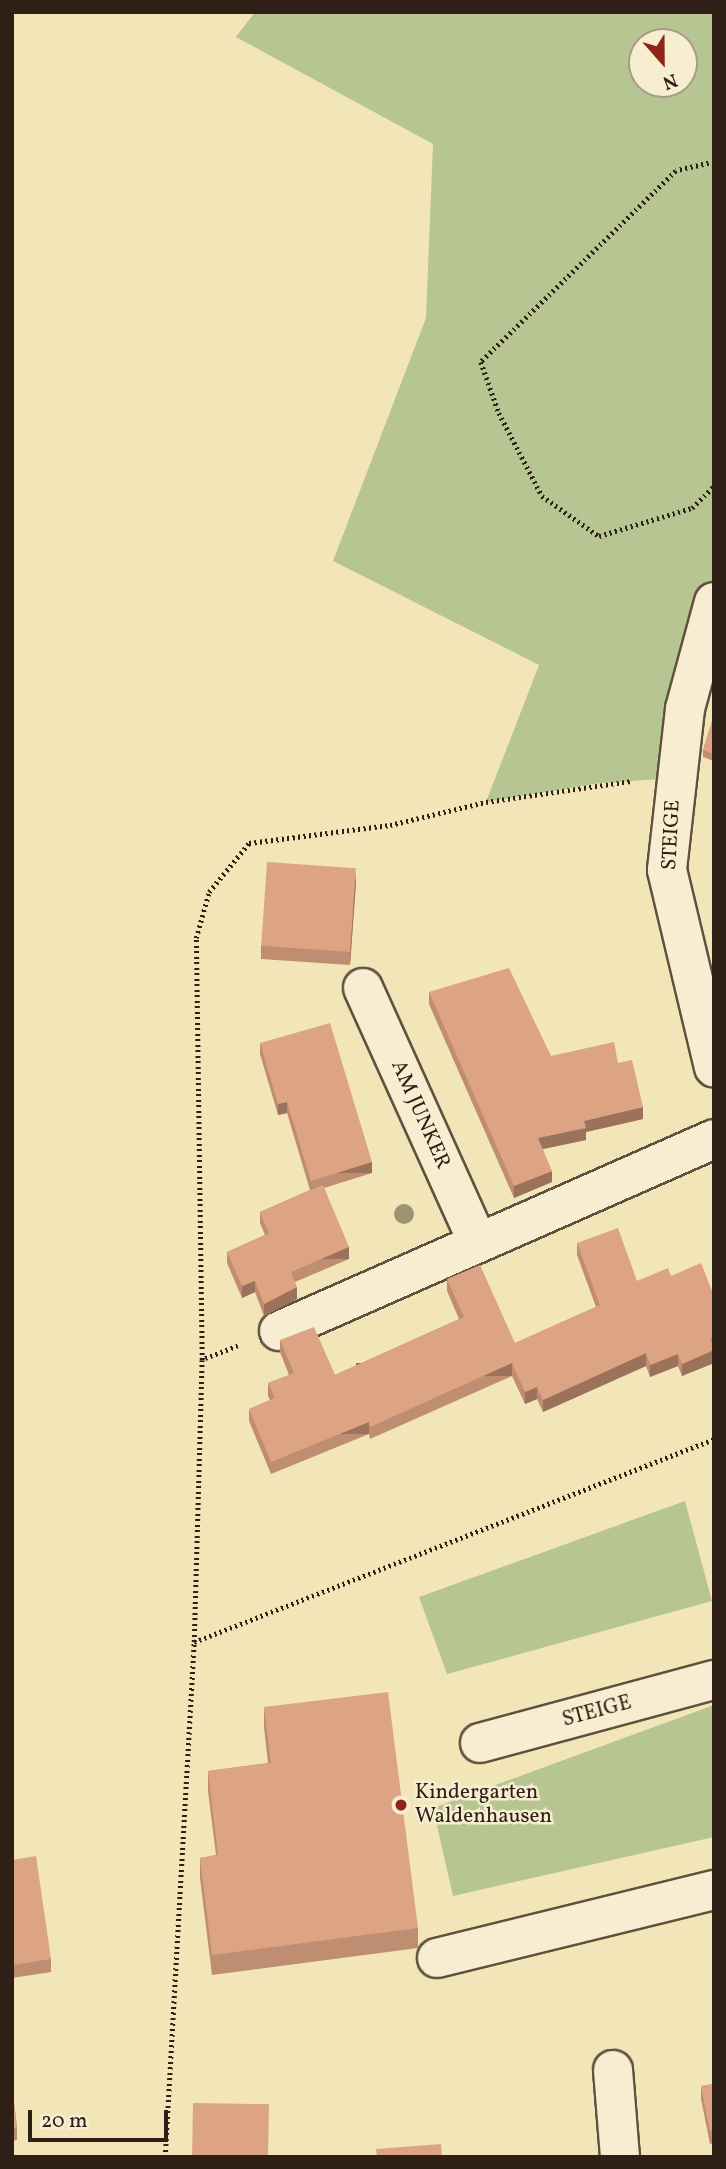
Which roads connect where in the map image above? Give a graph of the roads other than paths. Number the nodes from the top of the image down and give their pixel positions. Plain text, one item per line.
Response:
1 (714, 602) edge
2 (363, 988) dead end
3 (714, 1067) edge
4 (714, 1139) edge
5 (477, 1241) junction
6 (279, 1332) road end
7 (714, 1680) edge
8 (480, 1743) dead end
9 (714, 1890) edge
10 (437, 1958) dead end
11 (613, 2070) dead end
12 (620, 2157) edge

1 - 3 street, STEIGE
2 - 5 street, AM JUNKER
4 - 5 street
5 - 6 street
7 - 8 street, STEIGE
9 - 10 street
11 - 12 street

